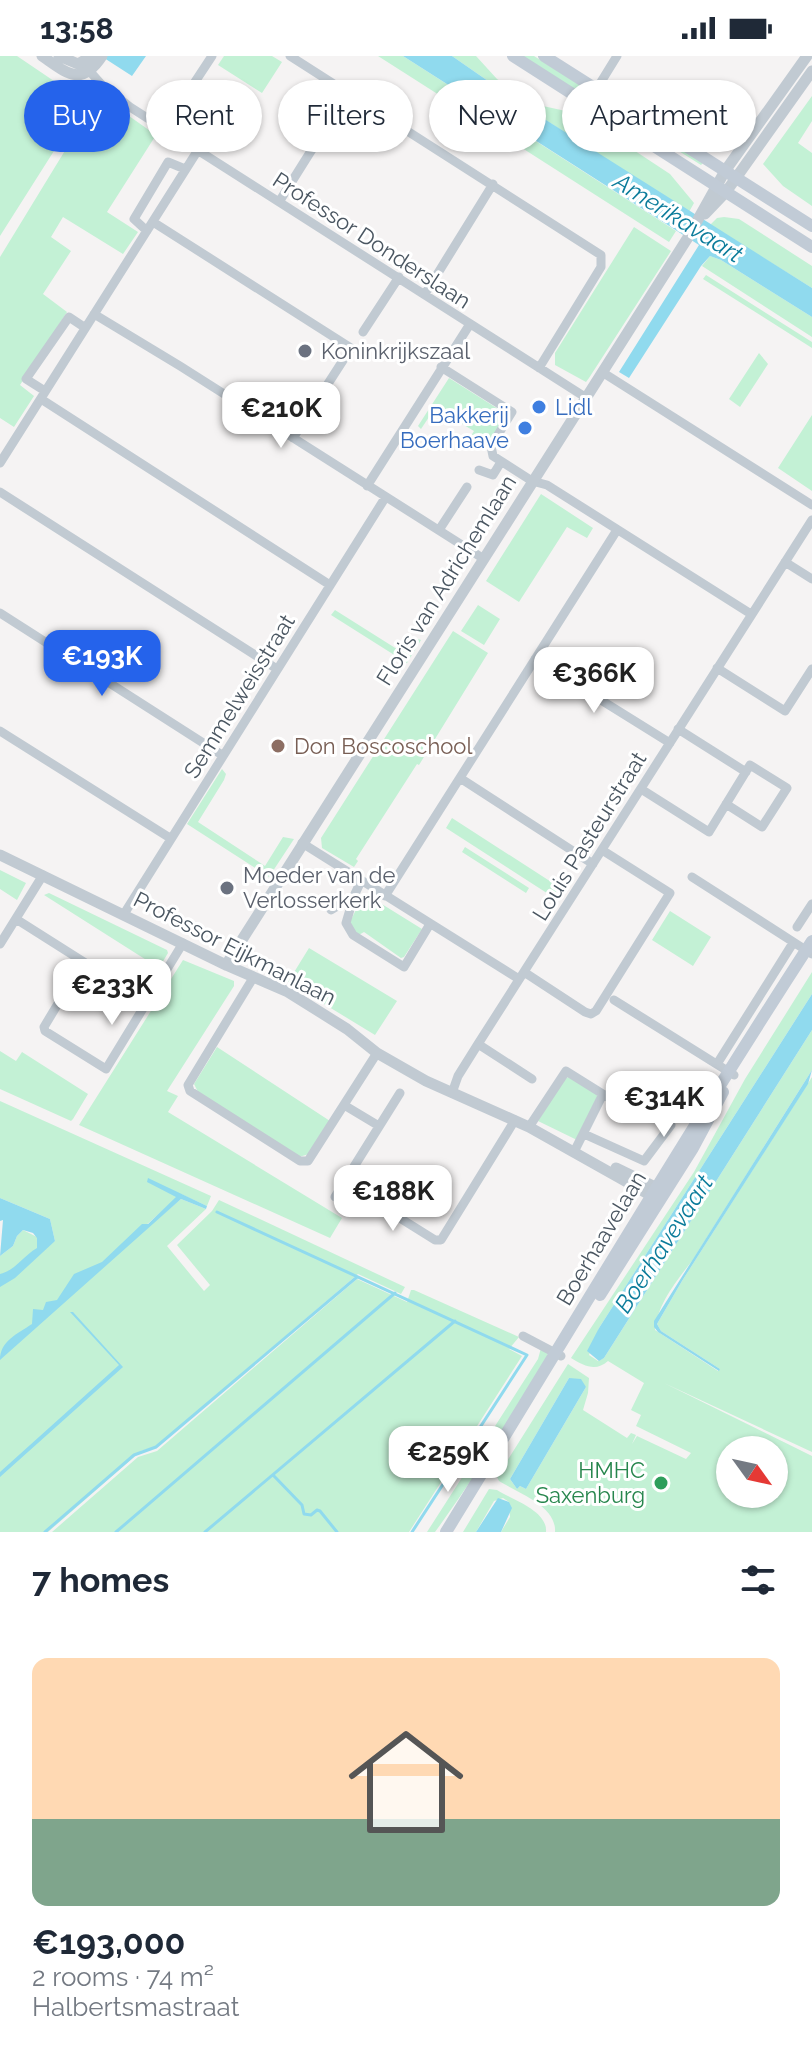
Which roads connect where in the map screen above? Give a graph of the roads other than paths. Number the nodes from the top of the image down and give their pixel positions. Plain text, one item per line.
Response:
1 (42, 56) edge
2 (59, 56) edge
3 (212, 56) edge
4 (290, 56) edge
5 (513, 56) edge
6 (544, 56) edge
7 (617, 56) edge
8 (807, 56) edge
9 (93, 61) edge
10 (812, 71) edge
11 (196, 80) edge
12 (329, 80) edge
13 (581, 80) edge
14 (602, 80) edge
15 (146, 116) edge
16 (413, 133) edge
17 (197, 152) edge
18 (201, 152) edge
19 (310, 152) edge
20 (695, 152) edge
21 (185, 169) junction
22 (730, 174) junction
23 (493, 184) junction
24 (721, 189) junction
25 (279, 202) junction
26 (150, 226) junction
27 (812, 226) edge
28 (812, 247) edge
29 (399, 277) junction
30 (425, 294) junction
31 (94, 314) junction
32 (470, 324) junction
33 (84, 327) junction
34 (363, 332) dead end
35 (441, 367) junction
36 (539, 368) junction
37 (602, 372) junction
38 (43, 395) junction
39 (585, 397) junction
40 (293, 438) junction
41 (501, 462) junction
42 (0, 463) edge
43 (479, 470) dead end
44 (532, 481) junction
45 (367, 486) junction
46 (467, 487) dead end
47 (0, 492) edge
48 (385, 498) junction
49 (812, 505) edge
50 (812, 520) edge
51 (439, 530) junction
52 (617, 530) junction
53 (484, 559) junction
54 (785, 562) junction
55 (812, 579) edge
56 (330, 585) junction
57 (0, 613) edge
58 (751, 614) junction
59 (535, 659) junction
60 (717, 668) junction
61 (277, 669) junction
62 (810, 676) edge
63 (678, 729) junction
64 (0, 731) edge
65 (670, 743) junction
66 (222, 755) junction
67 (746, 772) junction
68 (460, 778) junction
69 (641, 789) junction
70 (726, 804) junction
71 (170, 838) junction
72 (302, 843) junction
73 (602, 850) junction
74 (0, 855) edge
75 (593, 864) junction
76 (43, 875) junction
77 (692, 877) dead end
78 (361, 881) junction
79 (354, 896) junction
80 (385, 896) junction
81 (812, 904) edge
82 (331, 910) dead end
83 (124, 914) junction
84 (16, 919) junction
85 (430, 924) junction
86 (797, 927) dead end
87 (2, 937) edge
88 (183, 943) junction
89 (793, 943) junction
90 (810, 950) edge
91 (83, 962) junction
92 (226, 965) junction
93 (522, 976) junction
94 (253, 978) junction
95 (614, 1000) dead end
96 (147, 1002) junction
97 (478, 1044) junction
98 (377, 1053) junction
99 (726, 1070) junction
100 (532, 1079) dead end
101 (400, 1093) dead end
102 (452, 1093) junction
103 (603, 1094) junction
104 (344, 1105) junction
105 (630, 1111) dead end
106 (515, 1120) junction
107 (671, 1125) dead end
108 (379, 1126) junction
109 (529, 1127) junction
110 (584, 1134) junction
111 (574, 1152) junction
112 (388, 1185) dead end
113 (355, 1190) dead end
114 (656, 1193) junction
115 (335, 1197) dead end
116 (376, 1204) junction
117 (523, 1336) dead end
118 (558, 1354) junction
119 (446, 1532) edge

1 - 9 street
2 - 9 street
3 - 11 street
4 - 12 street
5 - 24 main road
6 - 13 main road
7 - 14 street
8 - 22 street
9 - 15 street, Professor Donderslaan
10 - 22 street
16 - 23 street
17 - 21 street
18 - 25 street, Professor Donderslaan
19 - 25 street
20 - 22 main road
21 - 26 street
21 - 26 street
22 - 24 street, Floris van Adrichemlaan
22 - 27 main road
23 - 30 street
23 - 36 street
24 - 28 main road
24 - 37 street, Floris van Adrichemlaan
25 - 29 street, Professor Donderslaan
26 - 31 street
26 - 40 street
29 - 30 street, Professor Donderslaan
29 - 34 street
30 - 32 street, Professor Donderslaan
31 - 33 street
31 - 40 street
32 - 35 street
32 - 36 street, Professor Donderslaan
33 - 38 street
33 - 38 street
35 - 41 street
35 - 45 street
36 - 39 street, Professor Donderslaan
37 - 39 street, Floris van Adrichemlaan
37 - 49 street
38 - 42 street
38 - 56 street
39 - 44 street, Floris van Adrichemlaan
40 - 45 street
41 - 43 street
41 - 44 street
44 - 52 street
44 - 53 street, Floris van Adrichemlaan
45 - 48 street
46 - 51 street
47 - 61 street
48 - 51 street
48 - 56 street, Semmelweisstraat
50 - 54 street, Louis Pasteurstraat
51 - 53 street
52 - 58 street
52 - 59 street
53 - 72 street, Floris van Adrichemlaan
54 - 55 street
54 - 58 street, Louis Pasteurstraat
56 - 61 street, Semmelweisstraat
57 - 66 street
58 - 60 street, Louis Pasteurstraat
59 - 65 street
59 - 68 street
60 - 62 street
60 - 63 street, Louis Pasteurstraat
61 - 66 street, Semmelweisstraat
63 - 65 street, Louis Pasteurstraat
63 - 67 street
64 - 71 street
65 - 69 street, Louis Pasteurstraat
66 - 71 street, Semmelweisstraat
67 - 70 street
67 - 70 street
68 - 75 street
68 - 80 street
69 - 70 street
69 - 73 street, Louis Pasteurstraat
71 - 83 street, Semmelweisstraat
72 - 78 street
72 - 92 street, Floris van Adrichemlaan
73 - 75 street, Louis Pasteurstraat
73 - 93 street
74 - 76 street, Professor Eijkmanlaan
75 - 93 street, Louis Pasteurstraat
76 - 83 street, Professor Eijkmanlaan
76 - 84 street
77 - 89 street
78 - 79 street
78 - 80 street
79 - 82 street
79 - 85 street
80 - 85 street
81 - 86 street
83 - 88 street, Professor Eijkmanlaan
84 - 87 street
84 - 91 street
85 - 93 street
88 - 92 street, Professor Eijkmanlaan
88 - 96 street
89 - 90 street
89 - 99 street
90 - 99 main road, Boerhaavelaan
91 - 96 street
91 - 96 street
92 - 94 street, Professor Eijkmanlaan
93 - 97 street, Louis Pasteurstraat
94 - 98 street, Professor Eijkmanlaan
94 - 104 street
95 - 99 street
97 - 100 street
97 - 102 street, Louis Pasteurstraat
98 - 102 street, Professor Eijkmanlaan
98 - 104 street
99 - 114 main road, Boerhaavelaan
101 - 108 street
102 - 106 street, Professor Eijkmanlaan
103 - 105 street
103 - 109 street
103 - 110 street
104 - 108 street
106 - 109 street, Professor Eijkmanlaan
106 - 116 street
107 - 110 street
108 - 115 street
109 - 111 street, Professor Eijkmanlaan
110 - 111 street
111 - 114 street, Professor Eijkmanlaan
112 - 116 street
113 - 116 street
114 - 118 main road, Boerhaavelaan
117 - 118 street
118 - 119 main road, Boerhaavelaan

